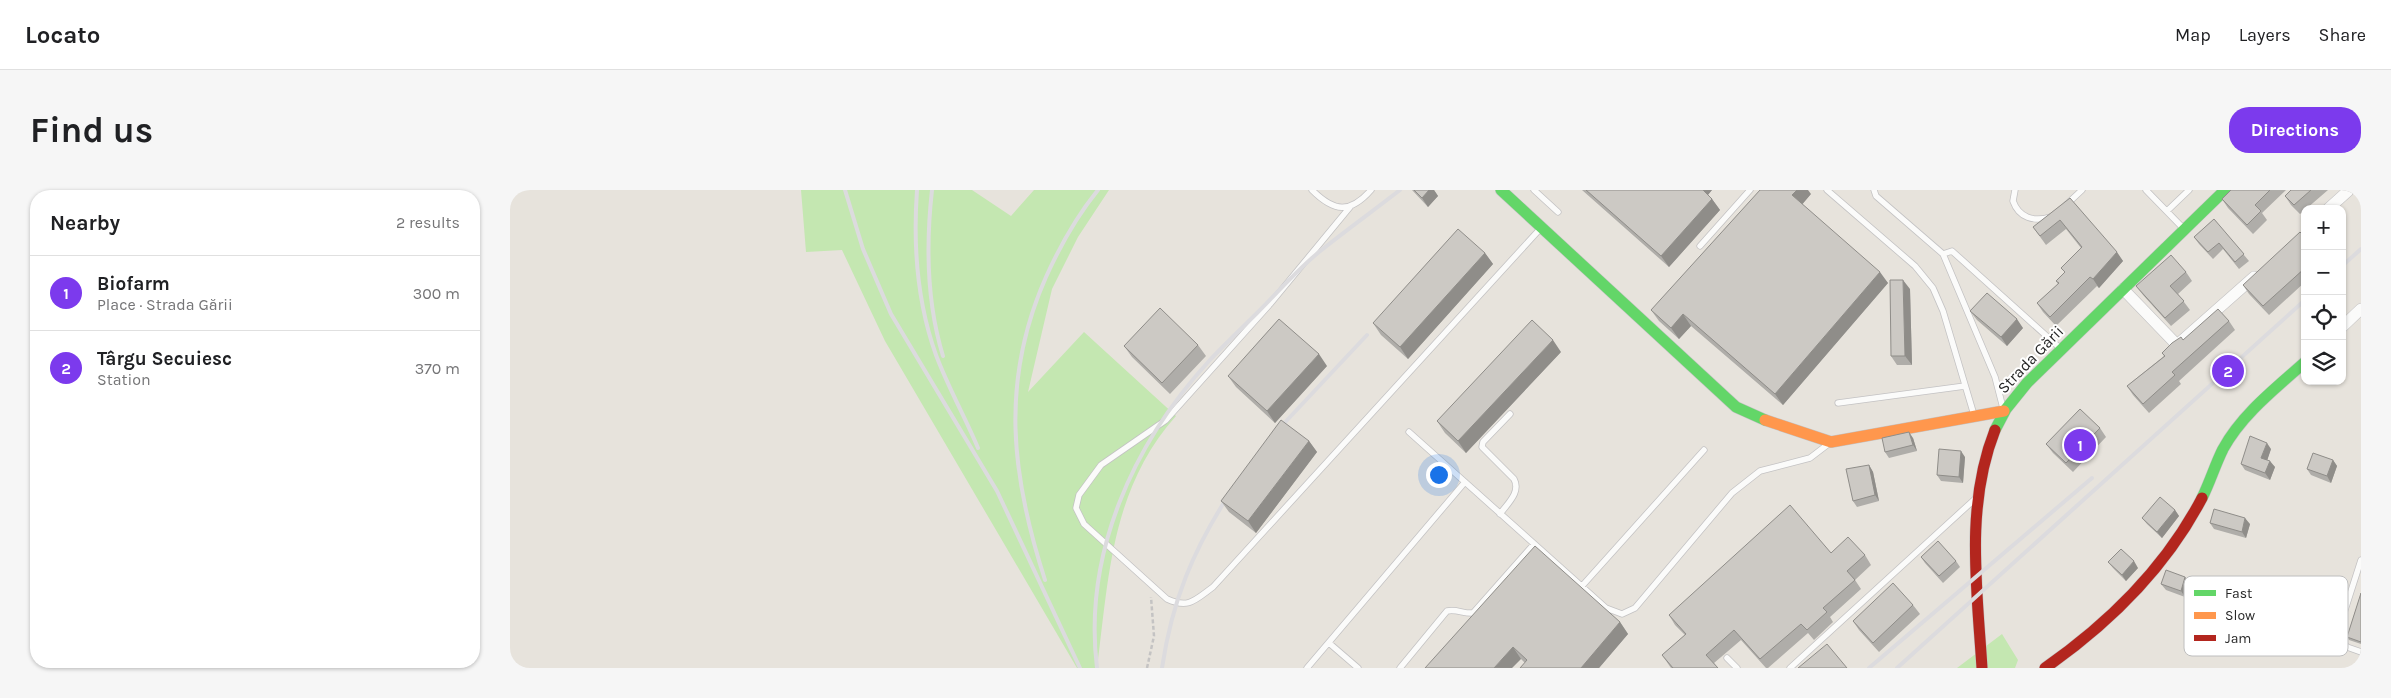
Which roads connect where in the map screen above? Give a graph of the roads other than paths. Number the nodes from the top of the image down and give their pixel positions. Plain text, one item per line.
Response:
1 (1312, 190) edge
2 (1371, 190) edge
3 (1501, 190) edge
4 (1534, 190) edge
5 (1750, 190) edge
6 (1827, 190) edge
7 (1874, 190) edge
8 (2015, 190) edge
9 (2082, 190) edge
10 (2146, 190) edge
11 (2189, 190) edge
12 (2225, 190) edge
13 (2348, 191) edge
14 (2332, 205) edge
15 (2064, 207) edge
16 (1350, 208) junction
17 (1558, 212) dead end
18 (2167, 212) junction
19 (2057, 213) edge
20 (1541, 227) junction
21 (2185, 230) junction
22 (1700, 246) dead end
23 (1943, 254) junction
24 (2264, 267) edge
25 (2123, 290) junction
26 (2361, 309) edge
27 (2346, 323) edge
28 (2061, 349) junction
29 (2301, 366) edge
30 (1965, 386) junction
31 (1838, 403) dead end
32 (2004, 411) junction
33 (1510, 414) dead end
34 (1975, 417) junction
35 (1409, 432) dead end
36 (1831, 442) junction
37 (1704, 450) dead end
38 (1465, 482) junction
39 (1978, 496) junction
40 (1500, 514) junction
41 (1534, 544) junction
42 (2361, 560) edge
43 (1582, 586) junction
44 (2348, 601) edge
45 (1329, 643) junction
46 (2348, 648) edge
47 (2361, 652) edge
48 (1727, 658) dead end
49 (1307, 668) edge
50 (1358, 668) edge
51 (1400, 668) edge
52 (1737, 668) edge
53 (1790, 668) edge
54 (1982, 668) edge
55 (2045, 668) edge

1 - 16 lane
2 - 16 lane
3 - 20 street
4 - 17 lane
5 - 22 lane
6 - 30 lane
7 - 23 lane
8 - 19 lane
9 - 15 lane
10 - 18 lane
11 - 18 lane
12 - 21 street, Strada Gării
13 - 14 street
16 - 20 lane
18 - 21 lane
20 - 36 street
21 - 25 street, Strada Gării
23 - 28 lane
23 - 32 lane
24 - 25 street
25 - 28 street, Strada Gării
26 - 27 street
28 - 32 street, Strada Gării
29 - 55 street
30 - 31 lane
30 - 34 lane
32 - 34 street
32 - 39 street, Strada Gării
33 - 40 lane
34 - 36 street
35 - 38 lane
36 - 43 lane
37 - 43 lane
38 - 40 lane
38 - 45 lane
39 - 53 lane
39 - 54 street, Strada Gării
40 - 41 lane
41 - 43 lane
41 - 51 lane
42 - 44 lane
45 - 49 lane
45 - 50 lane
46 - 47 lane
48 - 52 lane

